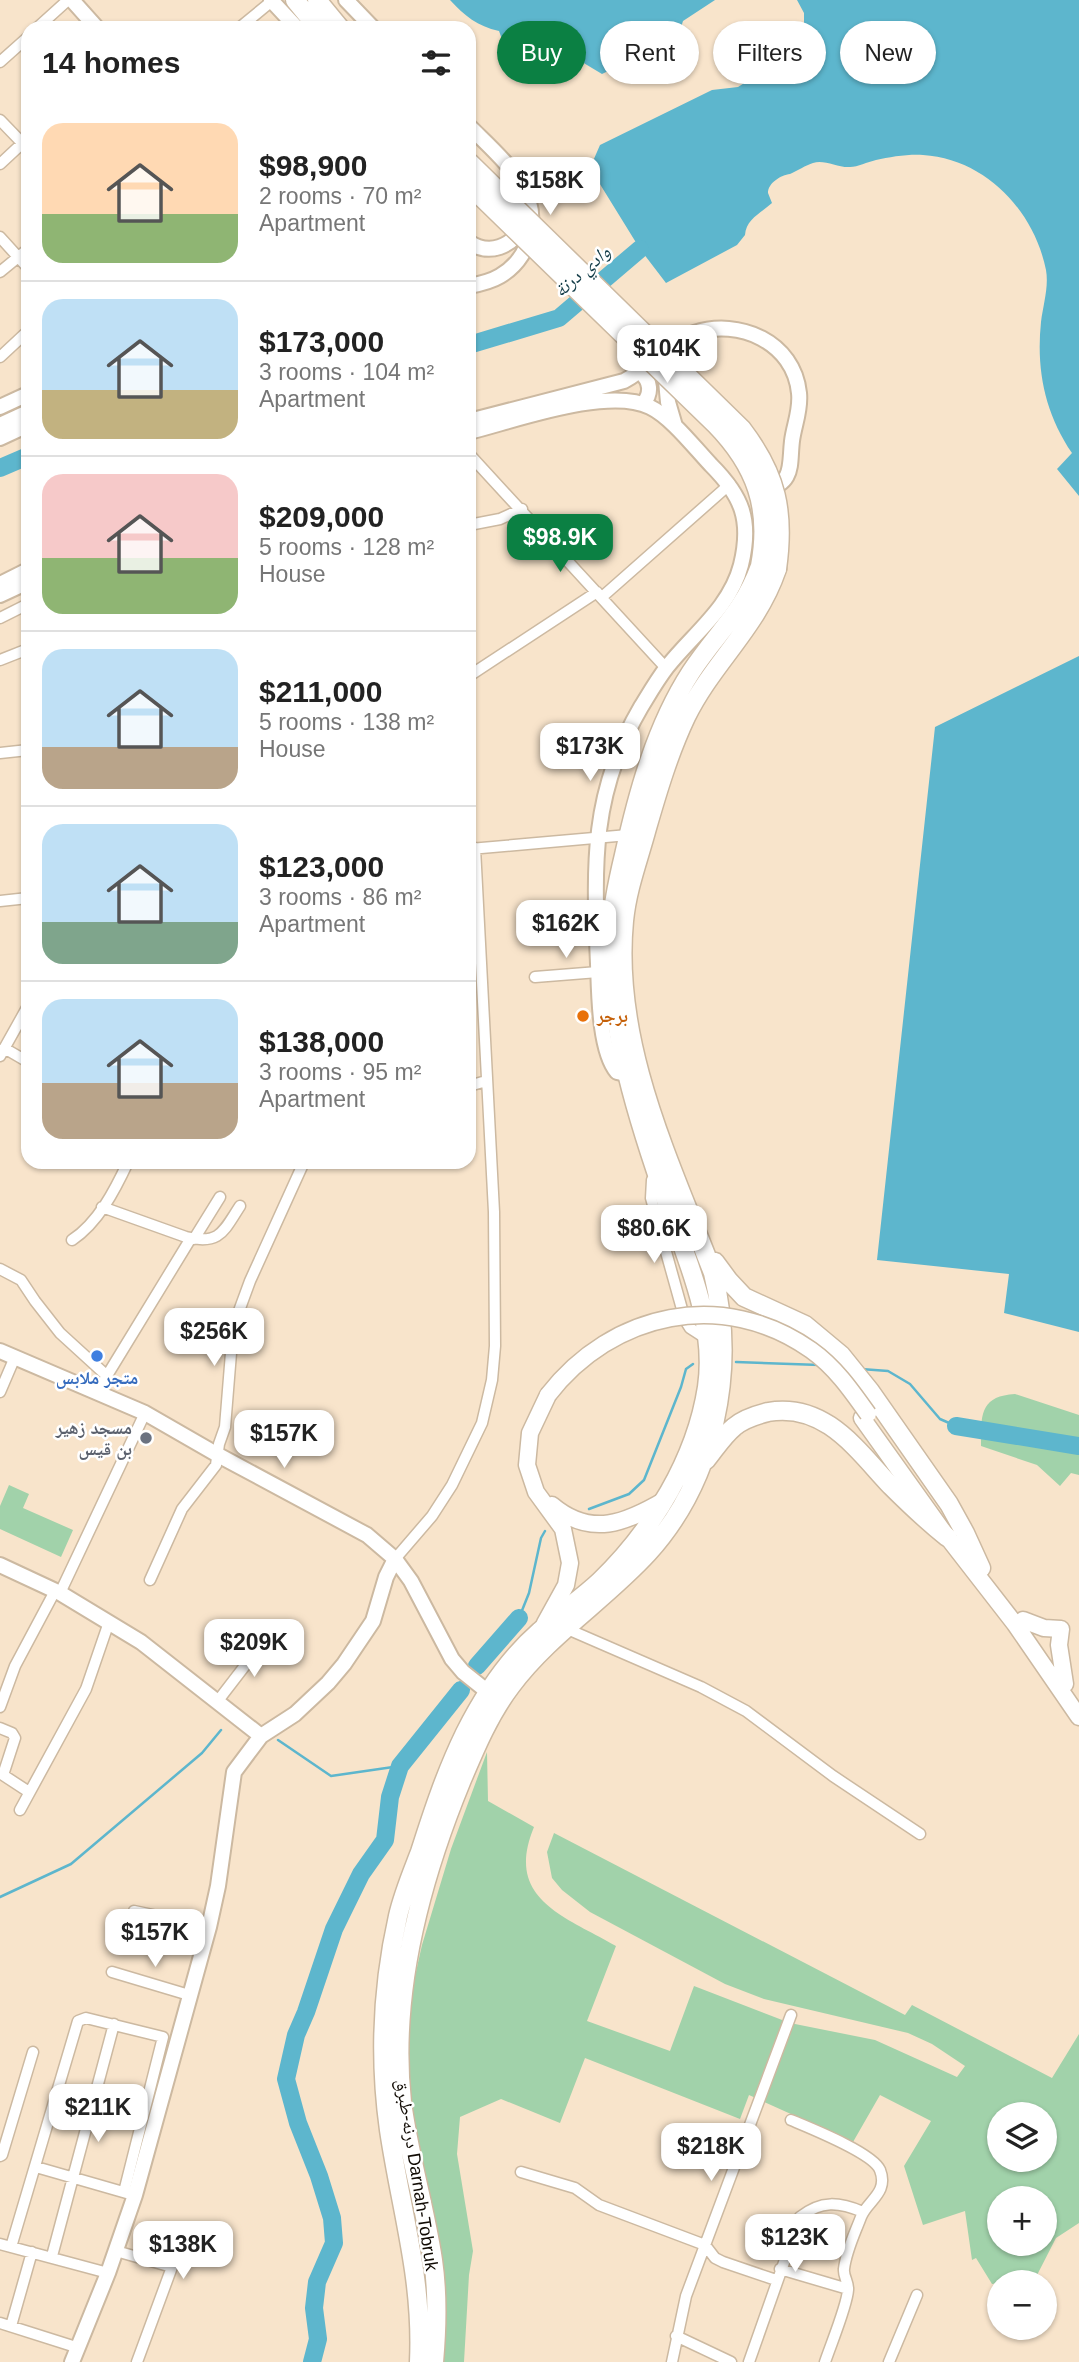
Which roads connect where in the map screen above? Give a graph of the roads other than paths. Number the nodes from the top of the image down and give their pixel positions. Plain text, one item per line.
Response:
1 (70, 0) edge
2 (295, 0) edge
3 (346, 0) edge
4 (271, 1) edge
5 (313, 17) edge
6 (45, 21) edge
7 (90, 21) edge
8 (247, 21) edge
9 (366, 21) edge
10 (21, 43) edge
11 (0, 62) edge
12 (0, 120) edge
13 (476, 133) edge
14 (21, 139) edge
15 (21, 148) edge
16 (0, 164) edge
17 (476, 169) edge
18 (476, 192) edge
19 (529, 200) junction
20 (0, 237) edge
21 (476, 246) edge
22 (21, 254) edge
23 (18, 257) junction
24 (21, 260) edge
25 (0, 272) edge
26 (476, 284) edge
27 (21, 338) edge
28 (667, 348) junction
29 (0, 357) edge
30 (639, 372) junction
31 (21, 397) edge
32 (643, 404) junction
33 (0, 407) edge
34 (21, 415) edge
35 (476, 419) edge
36 (0, 425) edge
37 (21, 428) edge
38 (676, 429) junction
39 (476, 430) edge
40 (0, 438) edge
41 (476, 462) edge
42 (730, 484) junction
43 (522, 509) junction
44 (476, 524) edge
45 (768, 567) junction
46 (21, 574) edge
47 (0, 584) edge
48 (21, 585) edge
49 (600, 594) junction
50 (0, 595) edge
51 (21, 608) edge
52 (0, 618) edge
53 (21, 652) edge
54 (0, 660) edge
55 (666, 668) junction
56 (476, 672) edge
57 (21, 751) edge
58 (0, 753) edge
59 (628, 835) junction
60 (597, 837) junction
61 (476, 848) edge
62 (21, 899) edge
63 (0, 901) edge
64 (476, 915) edge
65 (598, 972) junction
66 (535, 978) dead end
67 (21, 1018) edge
68 (2, 1052) edge
69 (21, 1059) edge
70 (626, 1074) junction
71 (486, 1081) junction
72 (476, 1084) edge
73 (125, 1169) edge
74 (301, 1169) edge
75 (220, 1197) dead end
76 (240, 1206) dead end
77 (102, 1207) junction
78 (700, 1238) junction
79 (192, 1239) junction
80 (72, 1240) dead end
81 (0, 1269) edge
82 (0, 1351) edge
83 (15, 1357) junction
84 (106, 1375) junction
85 (0, 1392) edge
86 (97, 1392) junction
87 (551, 1398) junction
88 (145, 1413) junction
89 (865, 1416) junction
90 (218, 1455) junction
91 (699, 1468) junction
92 (665, 1500) junction
93 (947, 1537) junction
94 (399, 1564) junction
95 (0, 1565) edge
96 (981, 1568) junction
97 (150, 1580) dead end
98 (58, 1592) junction
99 (1023, 1620) junction
100 (109, 1622) junction
101 (565, 1628) junction
102 (541, 1629) junction
103 (267, 1637) dead end
104 (1065, 1684) junction
105 (488, 1692) junction
106 (216, 1702) junction
107 (1079, 1705) edge
108 (0, 1707) edge
109 (1079, 1717) edge
110 (0, 1728) edge
111 (261, 1736) junction
112 (29, 1792) junction
113 (20, 1810) dead end
114 (920, 1834) dead end
115 (134, 1911) dead end
116 (209, 1927) junction
117 (112, 1972) dead end
118 (189, 1995) junction
119 (791, 2015) dead end
120 (114, 2024) junction
121 (33, 2052) dead end
122 (791, 2120) dead end
123 (0, 2156) edge
124 (36, 2167) junction
125 (521, 2172) dead end
126 (73, 2177) junction
127 (129, 2194) junction
128 (863, 2212) junction
129 (0, 2244) edge
130 (705, 2245) junction
131 (11, 2247) junction
132 (116, 2251) junction
133 (32, 2252) junction
134 (52, 2256) junction
135 (780, 2269) junction
136 (108, 2273) junction
137 (776, 2280) junction
138 (848, 2289) junction
139 (917, 2295) dead end
140 (5, 2325) edge
141 (676, 2336) junction
142 (79, 2348) junction
143 (72, 2362) edge
144 (137, 2362) edge
145 (419, 2362) edge
146 (435, 2362) edge
147 (672, 2362) edge
148 (731, 2362) edge
149 (749, 2362) edge
150 (825, 2362) edge
151 (889, 2362) edge

1 - 6 street
1 - 7 street
2 - 5 highway
3 - 9 street
4 - 5 street
4 - 8 street
10 - 11 street
12 - 14 street
13 - 19 street
15 - 16 street
17 - 45 highway, درنه-طبرق Darnah-Tobruk, bridge
18 - 45 highway, درنه-طبرق Darnah-Tobruk, bridge
19 - 21 street
19 - 26 street
20 - 23 street
22 - 23 street
23 - 24 street
23 - 25 street
27 - 29 street
28 - 30 street
28 - 38 street
28 - 42 street
30 - 32 street
30 - 35 street
31 - 33 street
32 - 38 street
32 - 39 street
34 - 36 street
37 - 40 street
38 - 42 street
41 - 43 street
42 - 49 street
42 - 55 street
43 - 44 street
43 - 49 street
45 - 59 highway, درنه-طبرق Darnah-Tobruk
45 - 78 highway, درنه-طبرق Darnah-Tobruk
46 - 47 street
48 - 50 street
49 - 55 street
49 - 56 street
51 - 52 street
53 - 54 street
55 - 60 street
57 - 58 street
59 - 60 street
59 - 70 highway, درنه-طبرق Darnah-Tobruk
60 - 61 street
60 - 65 street
62 - 63 street
64 - 71 street
65 - 66 street
65 - 70 street
67 - 68 street
68 - 69 street
70 - 92 highway, درنه-طبرق Darnah-Tobruk
71 - 72 street
71 - 94 street
73 - 77 street
74 - 90 street
75 - 79 street
76 - 79 street
77 - 79 street
77 - 80 street
78 - 91 highway, درنه-طبرق Darnah-Tobruk
78 - 96 highway
79 - 84 street
81 - 84 street
82 - 83 street
83 - 85 street
83 - 86 street
84 - 86 street
86 - 88 street
87 - 89 main road
87 - 92 main road
87 - 102 main road
88 - 90 street
88 - 98 street
89 - 93 main road
89 - 96 main road
90 - 94 street
90 - 97 street
91 - 93 highway
91 - 101 highway, درنه-طبرق Darnah-Tobruk
92 - 102 highway, درنه-طبرق Darnah-Tobruk
93 - 109 main road
94 - 105 street
94 - 111 street
95 - 98 street
96 - 99 main road
98 - 100 street
98 - 108 street
99 - 104 main road
99 - 104 main road
100 - 106 street
100 - 112 street
101 - 114 street
101 - 146 highway, درنه-طبرق Darnah-Tobruk
102 - 105 highway, درنه-طبرق Darnah-Tobruk
103 - 106 street
104 - 107 main road
105 - 145 highway, درنه-طبرق Darnah-Tobruk
106 - 111 street
110 - 112 street
111 - 116 street
112 - 113 street
115 - 116 street
116 - 118 street
117 - 118 street
118 - 127 street
119 - 130 street
120 - 124 street
120 - 126 street
120 - 127 street
121 - 123 street
122 - 128 street
124 - 126 street
124 - 131 street
125 - 130 street
126 - 127 street
126 - 134 street
127 - 132 street
128 - 135 street
128 - 138 street
129 - 131 street
130 - 137 street
130 - 141 street
131 - 133 street
132 - 136 street
132 - 144 street
133 - 134 street
133 - 140 street
134 - 136 street
135 - 137 street
135 - 138 street
136 - 142 street
137 - 149 street
138 - 150 street
139 - 151 street
140 - 142 street
141 - 147 street
141 - 148 street
142 - 143 street

